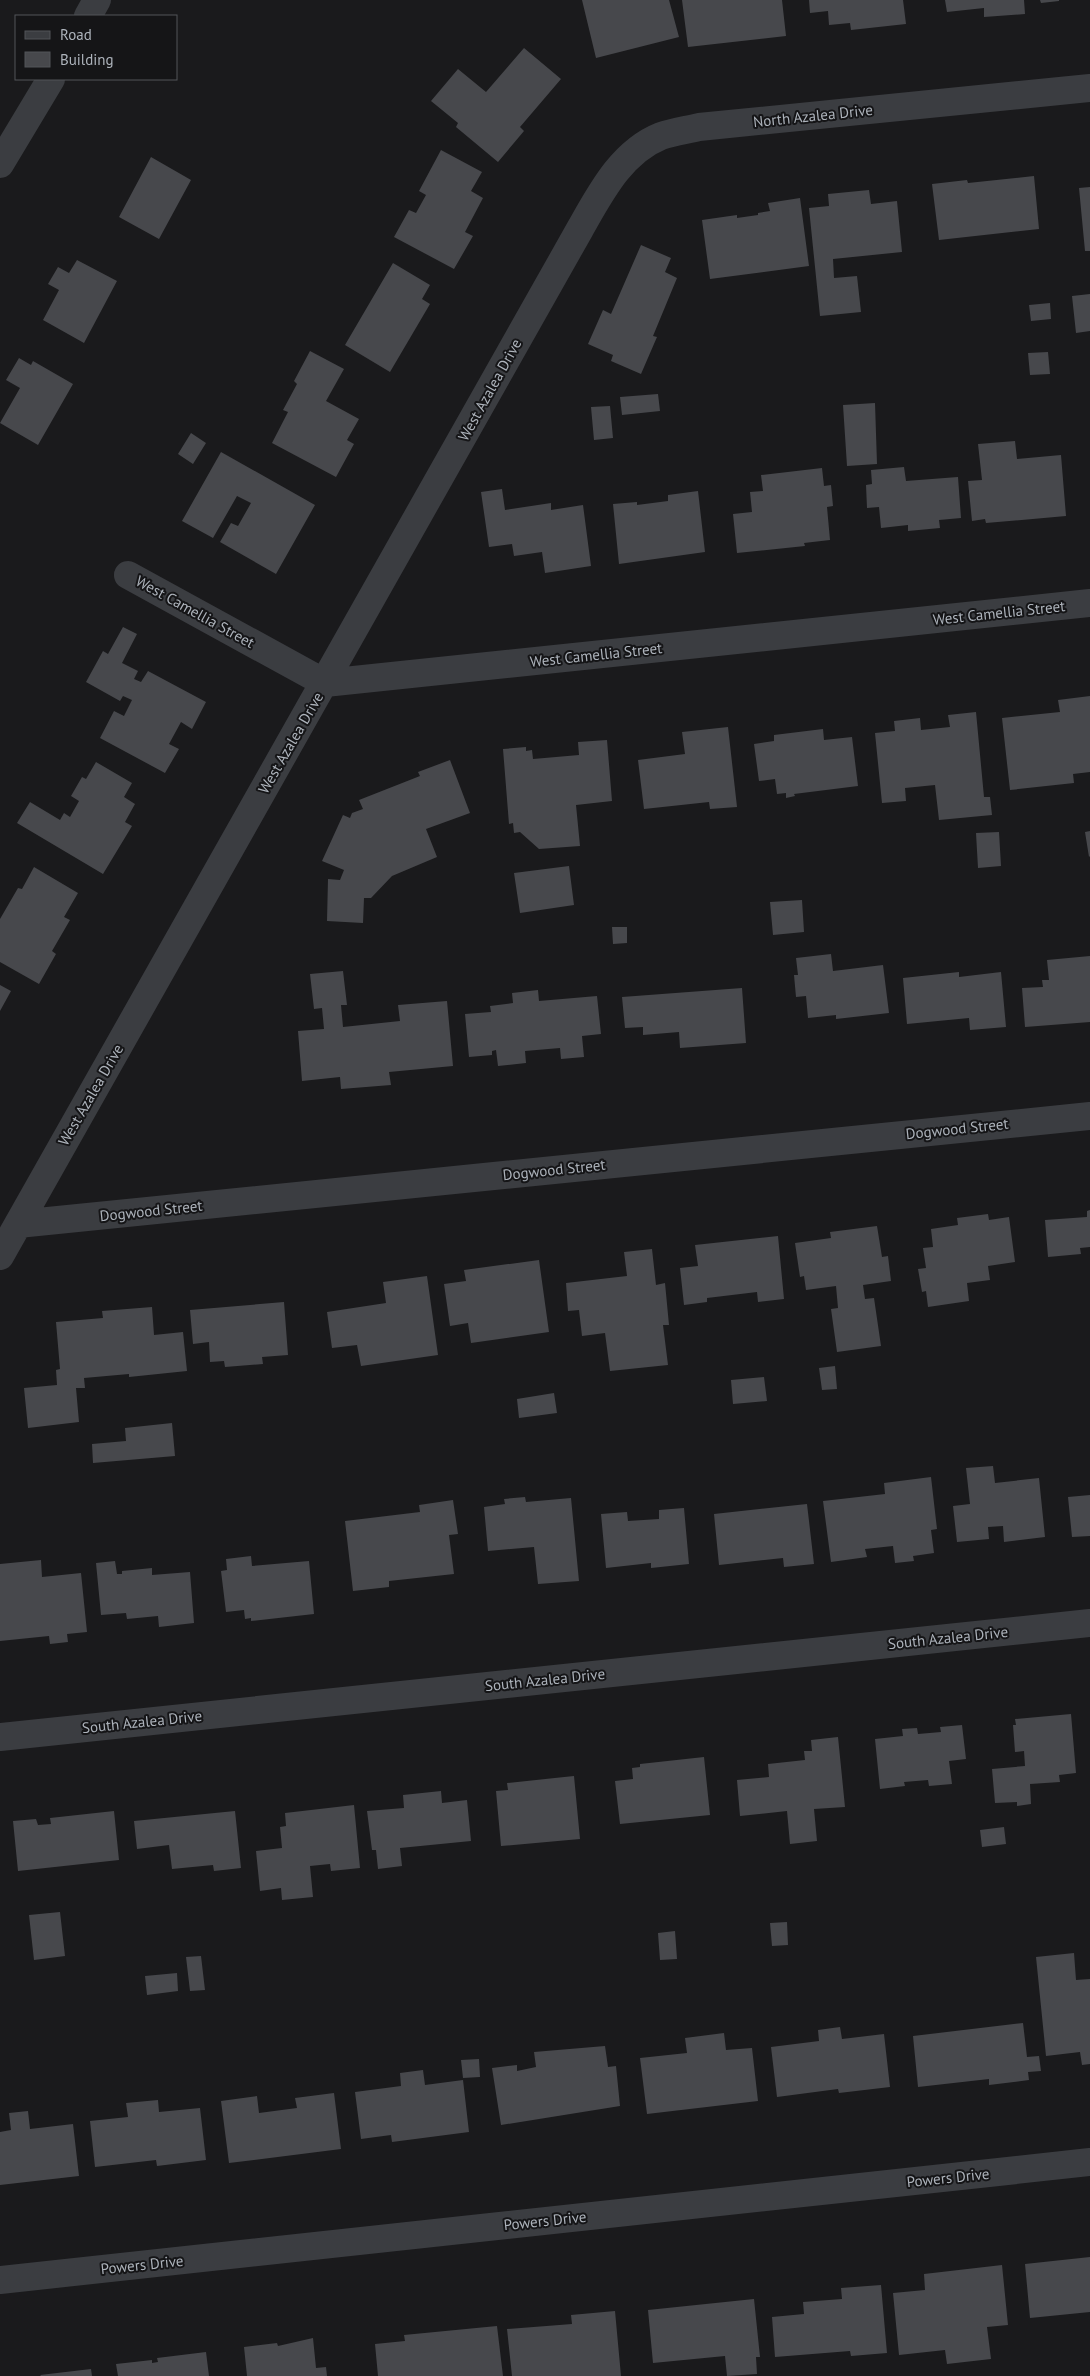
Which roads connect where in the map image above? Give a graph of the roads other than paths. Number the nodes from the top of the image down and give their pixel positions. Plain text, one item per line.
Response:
1 (97, 0) edge
2 (89, 15) edge
3 (50, 80) edge
4 (1090, 88) edge
5 (0, 164) edge
6 (580, 229) joint
7 (128, 575) dead end
8 (1090, 603) edge
9 (325, 683) junction
10 (1090, 1116) edge
11 (18, 1224) junction
12 (0, 1256) edge
13 (1090, 1623) edge
14 (0, 1737) edge
15 (1090, 2162) edge
16 (0, 2280) edge

1 - 2 street
3 - 5 street
4 - 6 street, North Azalea Drive
6 - 9 street, West Azalea Drive
7 - 9 street, West Camellia Street
8 - 9 street, West Camellia Street
9 - 11 street, West Azalea Drive
10 - 11 street, Dogwood Street
11 - 12 street, West Azalea Drive
13 - 14 street, South Azalea Drive
15 - 16 street, Powers Drive

